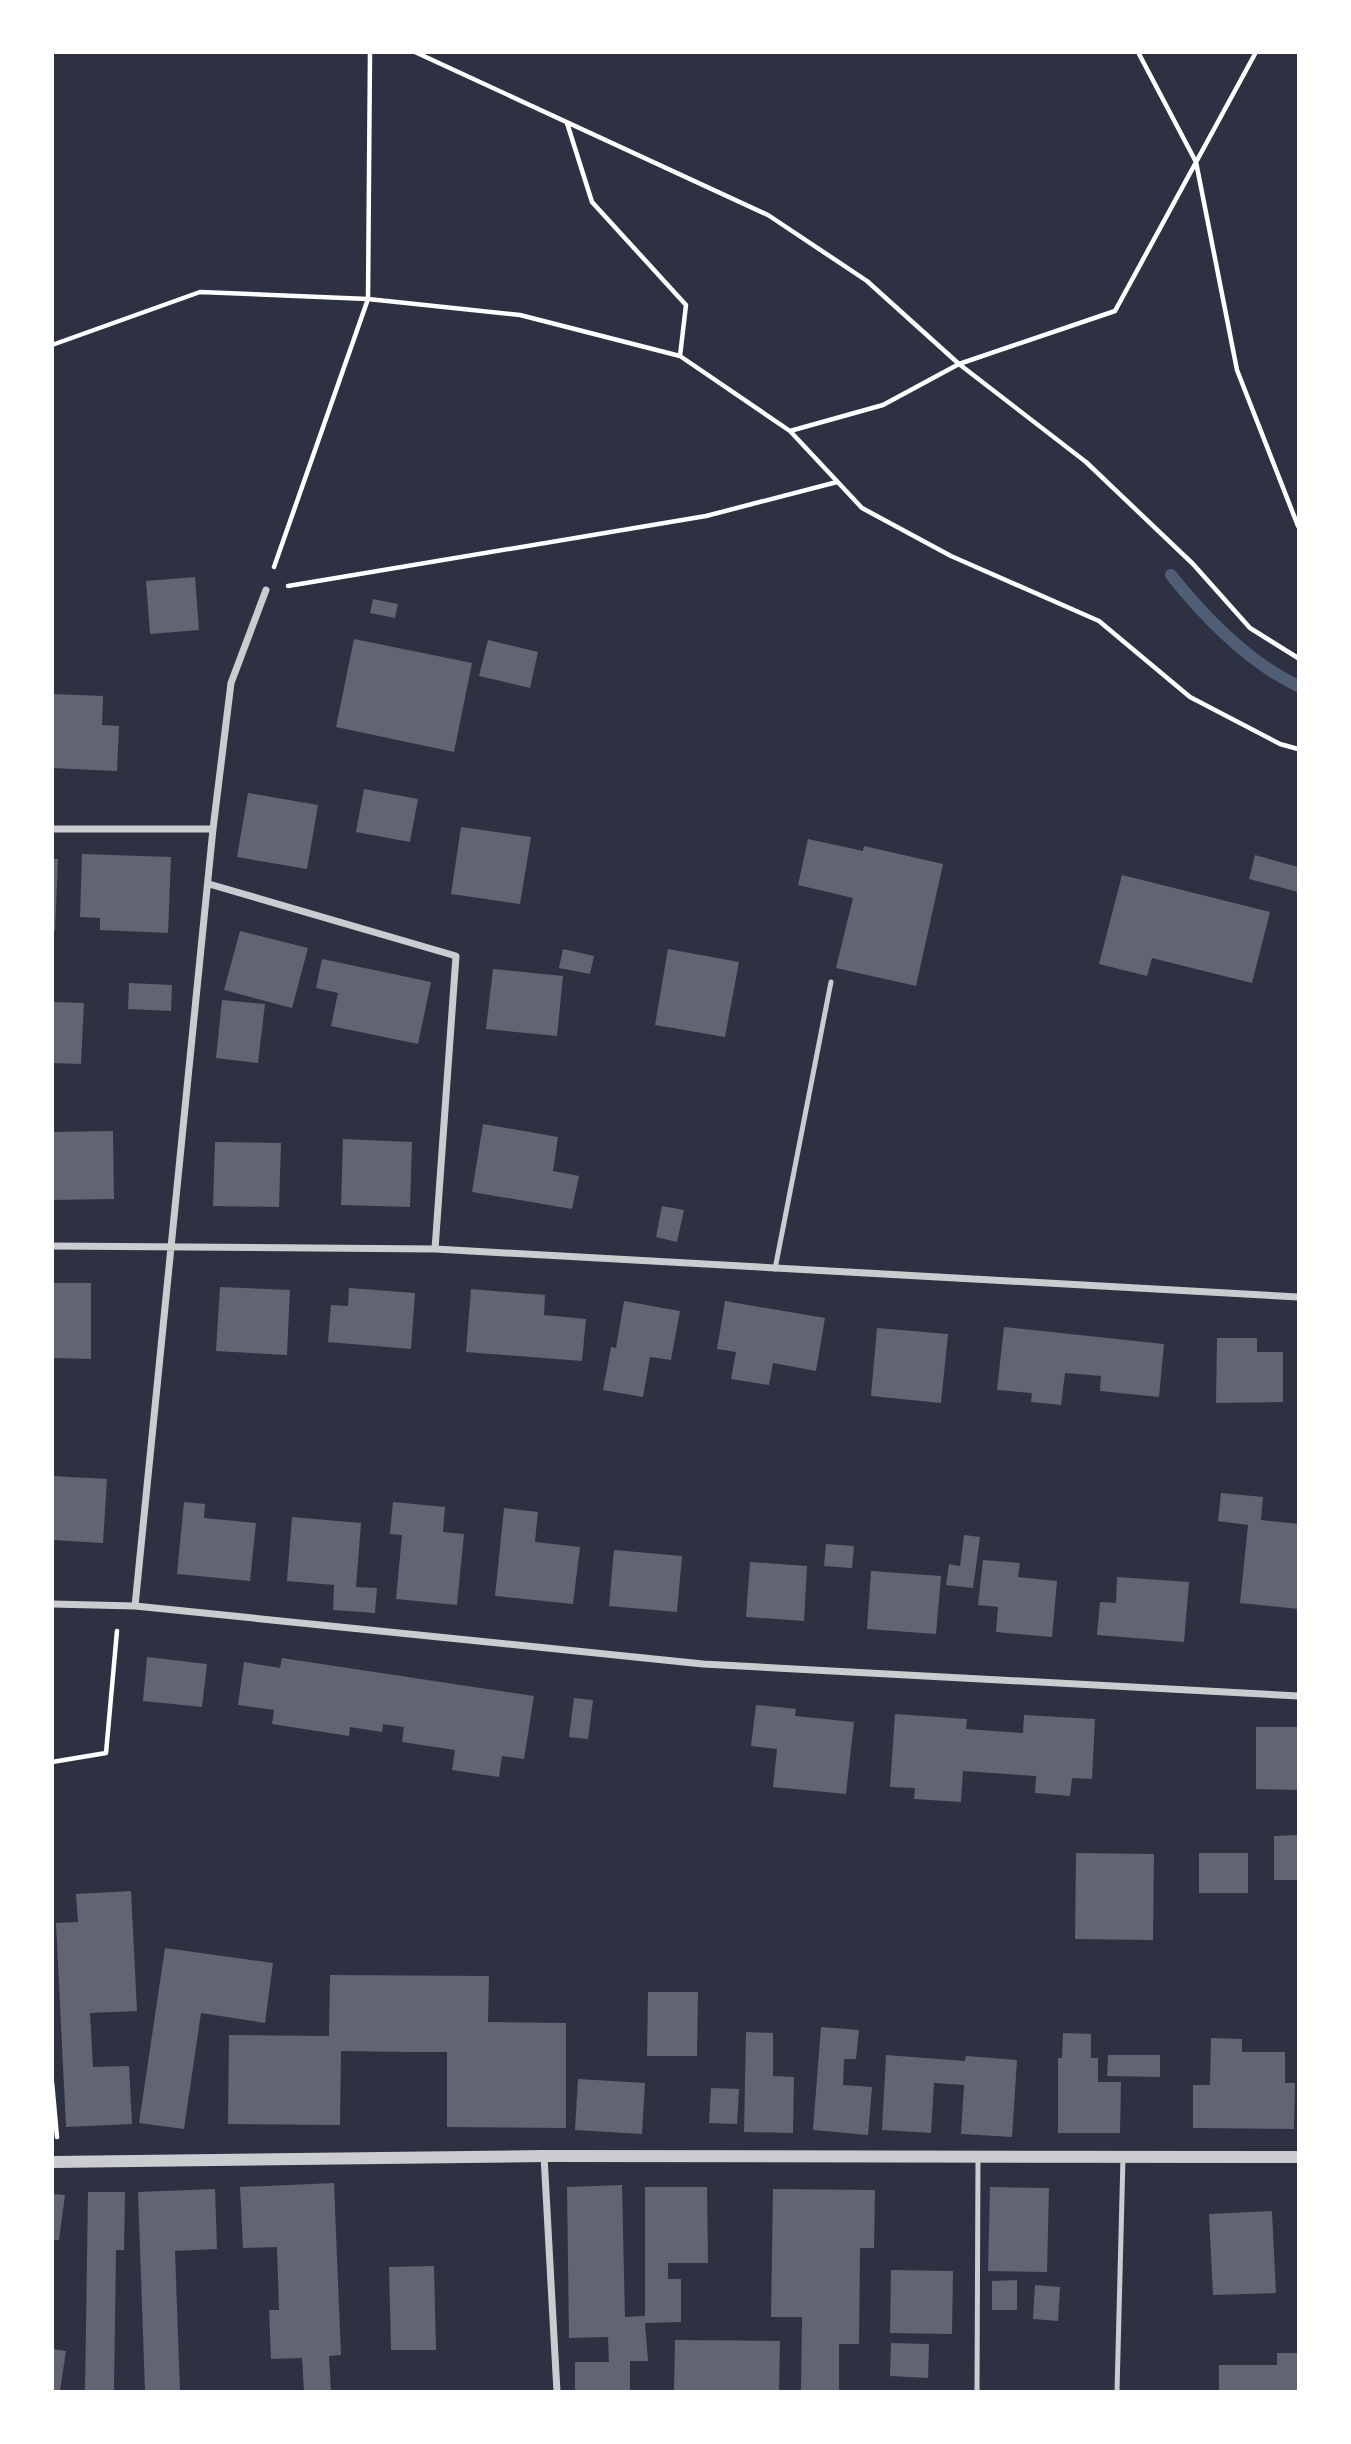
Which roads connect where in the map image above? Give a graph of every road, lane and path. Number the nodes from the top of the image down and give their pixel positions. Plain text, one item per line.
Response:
1 (370, 52) edge
2 (415, 52) edge
3 (1138, 52) edge
4 (1256, 52) edge
5 (422, 54) edge
6 (567, 122) junction
7 (1196, 162) junction
8 (368, 299) junction
9 (52, 345) edge
10 (680, 356) junction
11 (959, 364) junction
12 (790, 431) junction
13 (837, 482) junction
14 (1298, 526) edge
15 (265, 590) junction
16 (1298, 659) edge
17 (1298, 749) edge
18 (52, 829) edge
19 (213, 829) junction
20 (209, 884) junction
21 (831, 982) dead end
22 (173, 1245) junction
23 (52, 1246) edge
24 (435, 1249) junction
25 (775, 1269) junction
26 (1298, 1297) edge
27 (52, 1604) edge
28 (119, 1606) junction
29 (135, 1606) junction
30 (1298, 1696) edge
31 (52, 1762) edge
32 (52, 2082) edge
33 (544, 2156) junction
34 (978, 2157) junction
35 (1123, 2157) junction
36 (1298, 2157) edge
37 (55, 2162) edge
38 (557, 2392) edge
39 (977, 2392) edge
40 (1117, 2392) edge

1 - 8 path
2 - 5 path
3 - 7 path
4 - 7 path
5 - 6 path
6 - 10 path
6 - 11 path
7 - 11 path
7 - 14 path
8 - 9 path
8 - 10 path
8 - 15 path
10 - 12 path
11 - 12 path
11 - 16 path
12 - 13 path
13 - 15 path
13 - 17 path
15 - 19 street
18 - 19 street
19 - 20 street
20 - 22 street
20 - 24 street
21 - 25 lane
22 - 23 street
22 - 24 street
22 - 29 street
24 - 25 street
25 - 26 street
27 - 28 street
28 - 29 street
28 - 31 path
29 - 30 street
32 - 37 path
33 - 34 street
33 - 37 street
33 - 38 street
34 - 35 street
34 - 39 lane
35 - 36 street
35 - 40 lane

